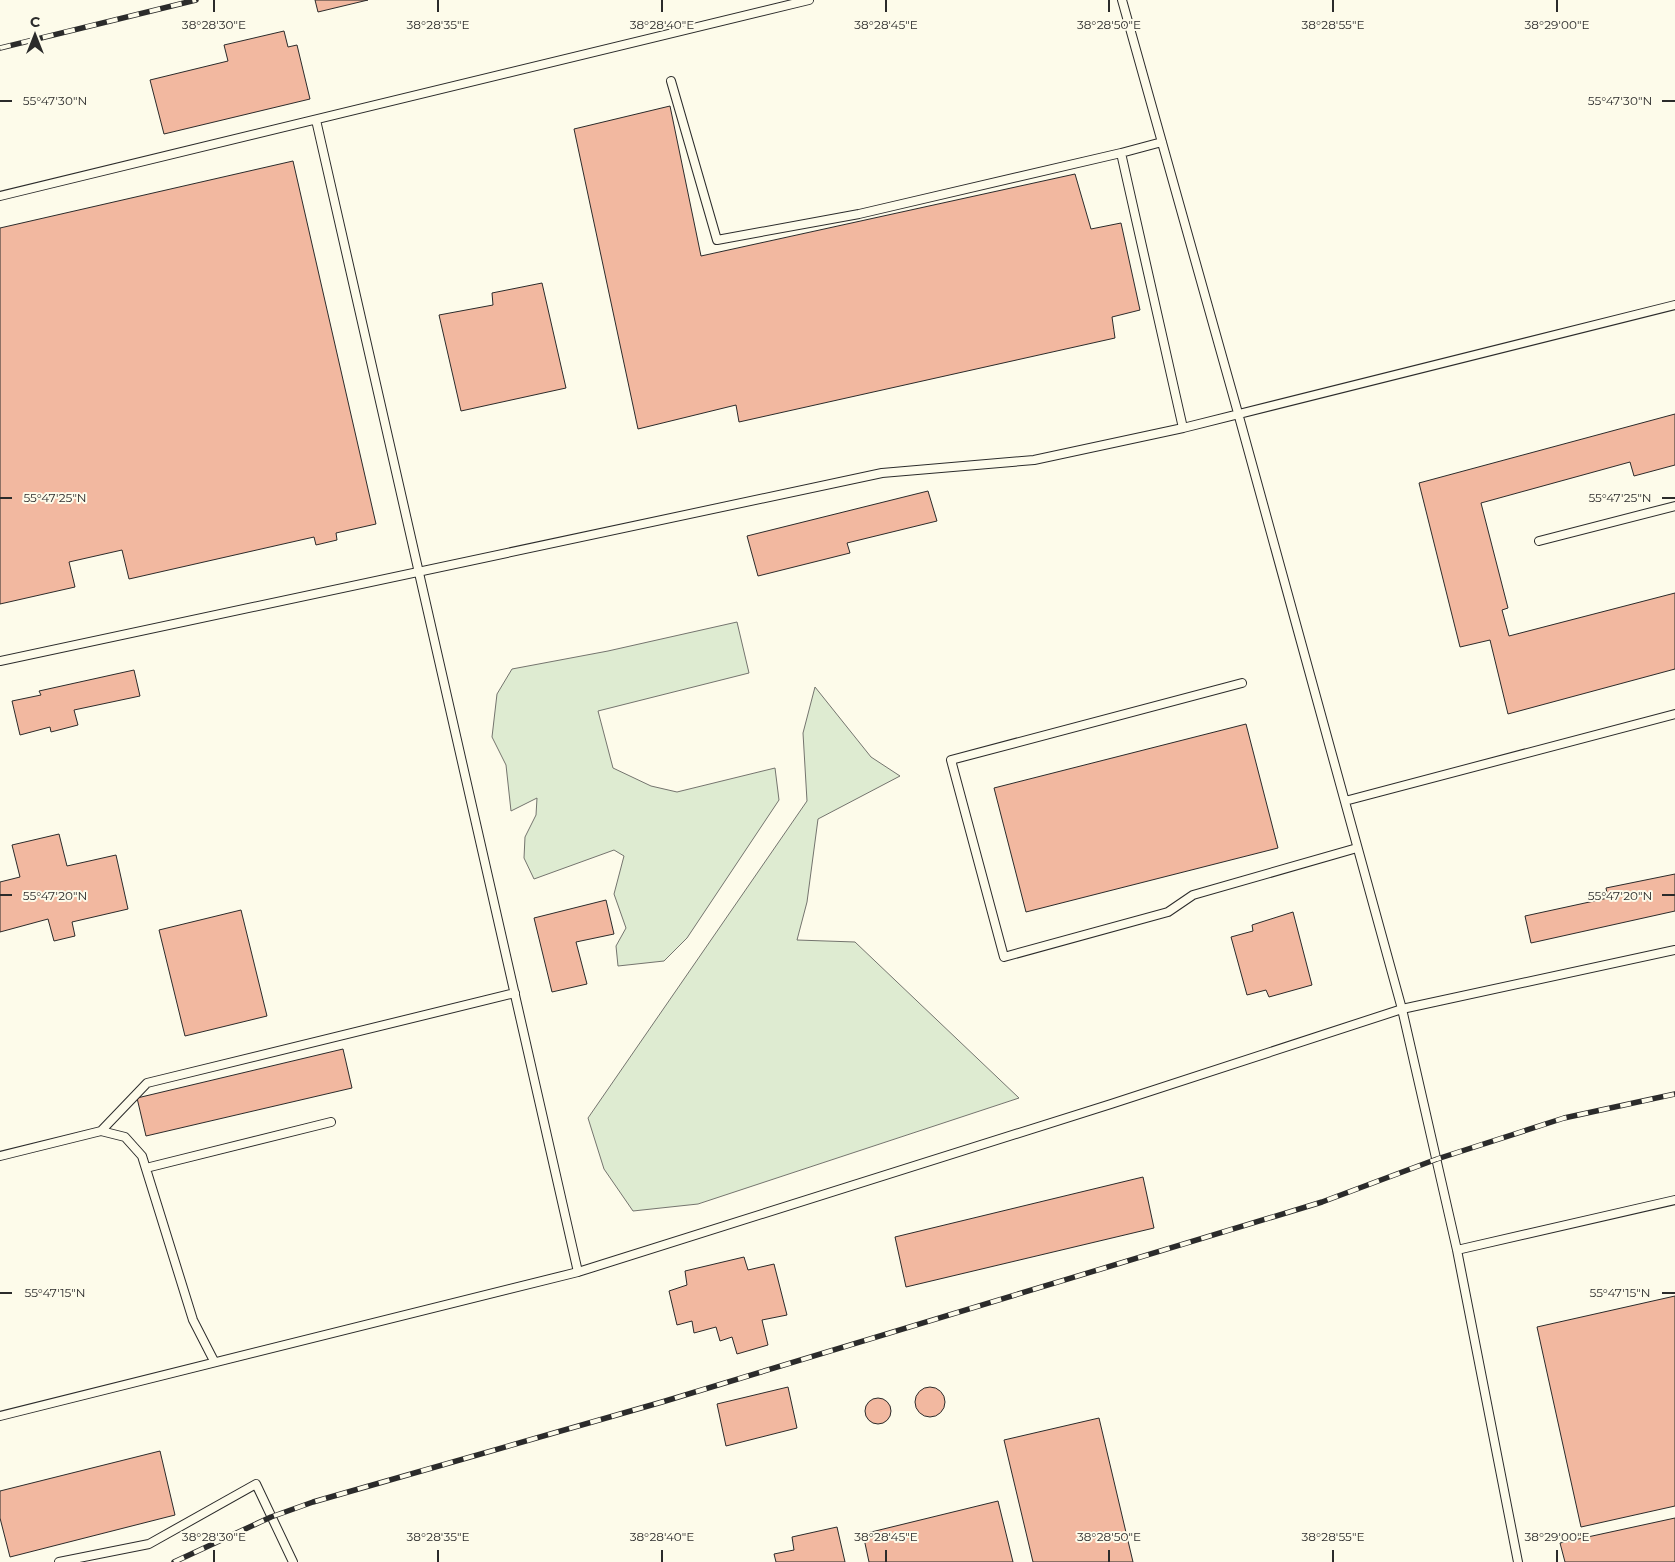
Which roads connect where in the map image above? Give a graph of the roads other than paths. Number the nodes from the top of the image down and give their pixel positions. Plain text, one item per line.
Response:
1 (809, 0) edge
2 (1122, 0) edge
3 (671, 81) dead end
4 (316, 120) junction
5 (1162, 142) junction
6 (1121, 152) junction
7 (0, 196) edge
8 (1675, 305) edge
9 (1238, 413) junction
10 (1183, 428) junction
11 (1675, 506) edge
12 (1539, 541) dead end
13 (418, 571) junction
14 (0, 661) edge
15 (1242, 683) dead end
16 (1675, 714) edge
17 (1345, 802) junction
18 (1357, 848) junction
19 (1675, 950) edge
20 (515, 993) junction
21 (1402, 1009) junction
22 (331, 1122) dead end
23 (101, 1131) junction
24 (0, 1156) edge
25 (146, 1168) junction
26 (1675, 1200) edge
27 (1457, 1250) junction
28 (578, 1272) junction
29 (214, 1361) junction
30 (0, 1416) edge
31 (59, 1562) edge
32 (293, 1562) edge
33 (1518, 1562) edge

1 - 4 lane
2 - 5 lane
3 - 6 lane
4 - 7 lane
4 - 13 lane
5 - 6 lane
5 - 9 lane
6 - 10 lane
8 - 9 lane
9 - 10 lane
9 - 17 lane
10 - 13 lane
11 - 12 lane
13 - 14 lane
13 - 20 lane
15 - 18 lane
16 - 17 lane
17 - 18 lane
18 - 21 lane
19 - 21 lane
20 - 23 lane
20 - 28 lane
21 - 27 lane
21 - 28 lane
22 - 25 lane
23 - 24 lane
23 - 25 lane
25 - 29 lane
26 - 27 lane
27 - 33 lane
28 - 29 lane
29 - 30 lane
31 - 32 lane

